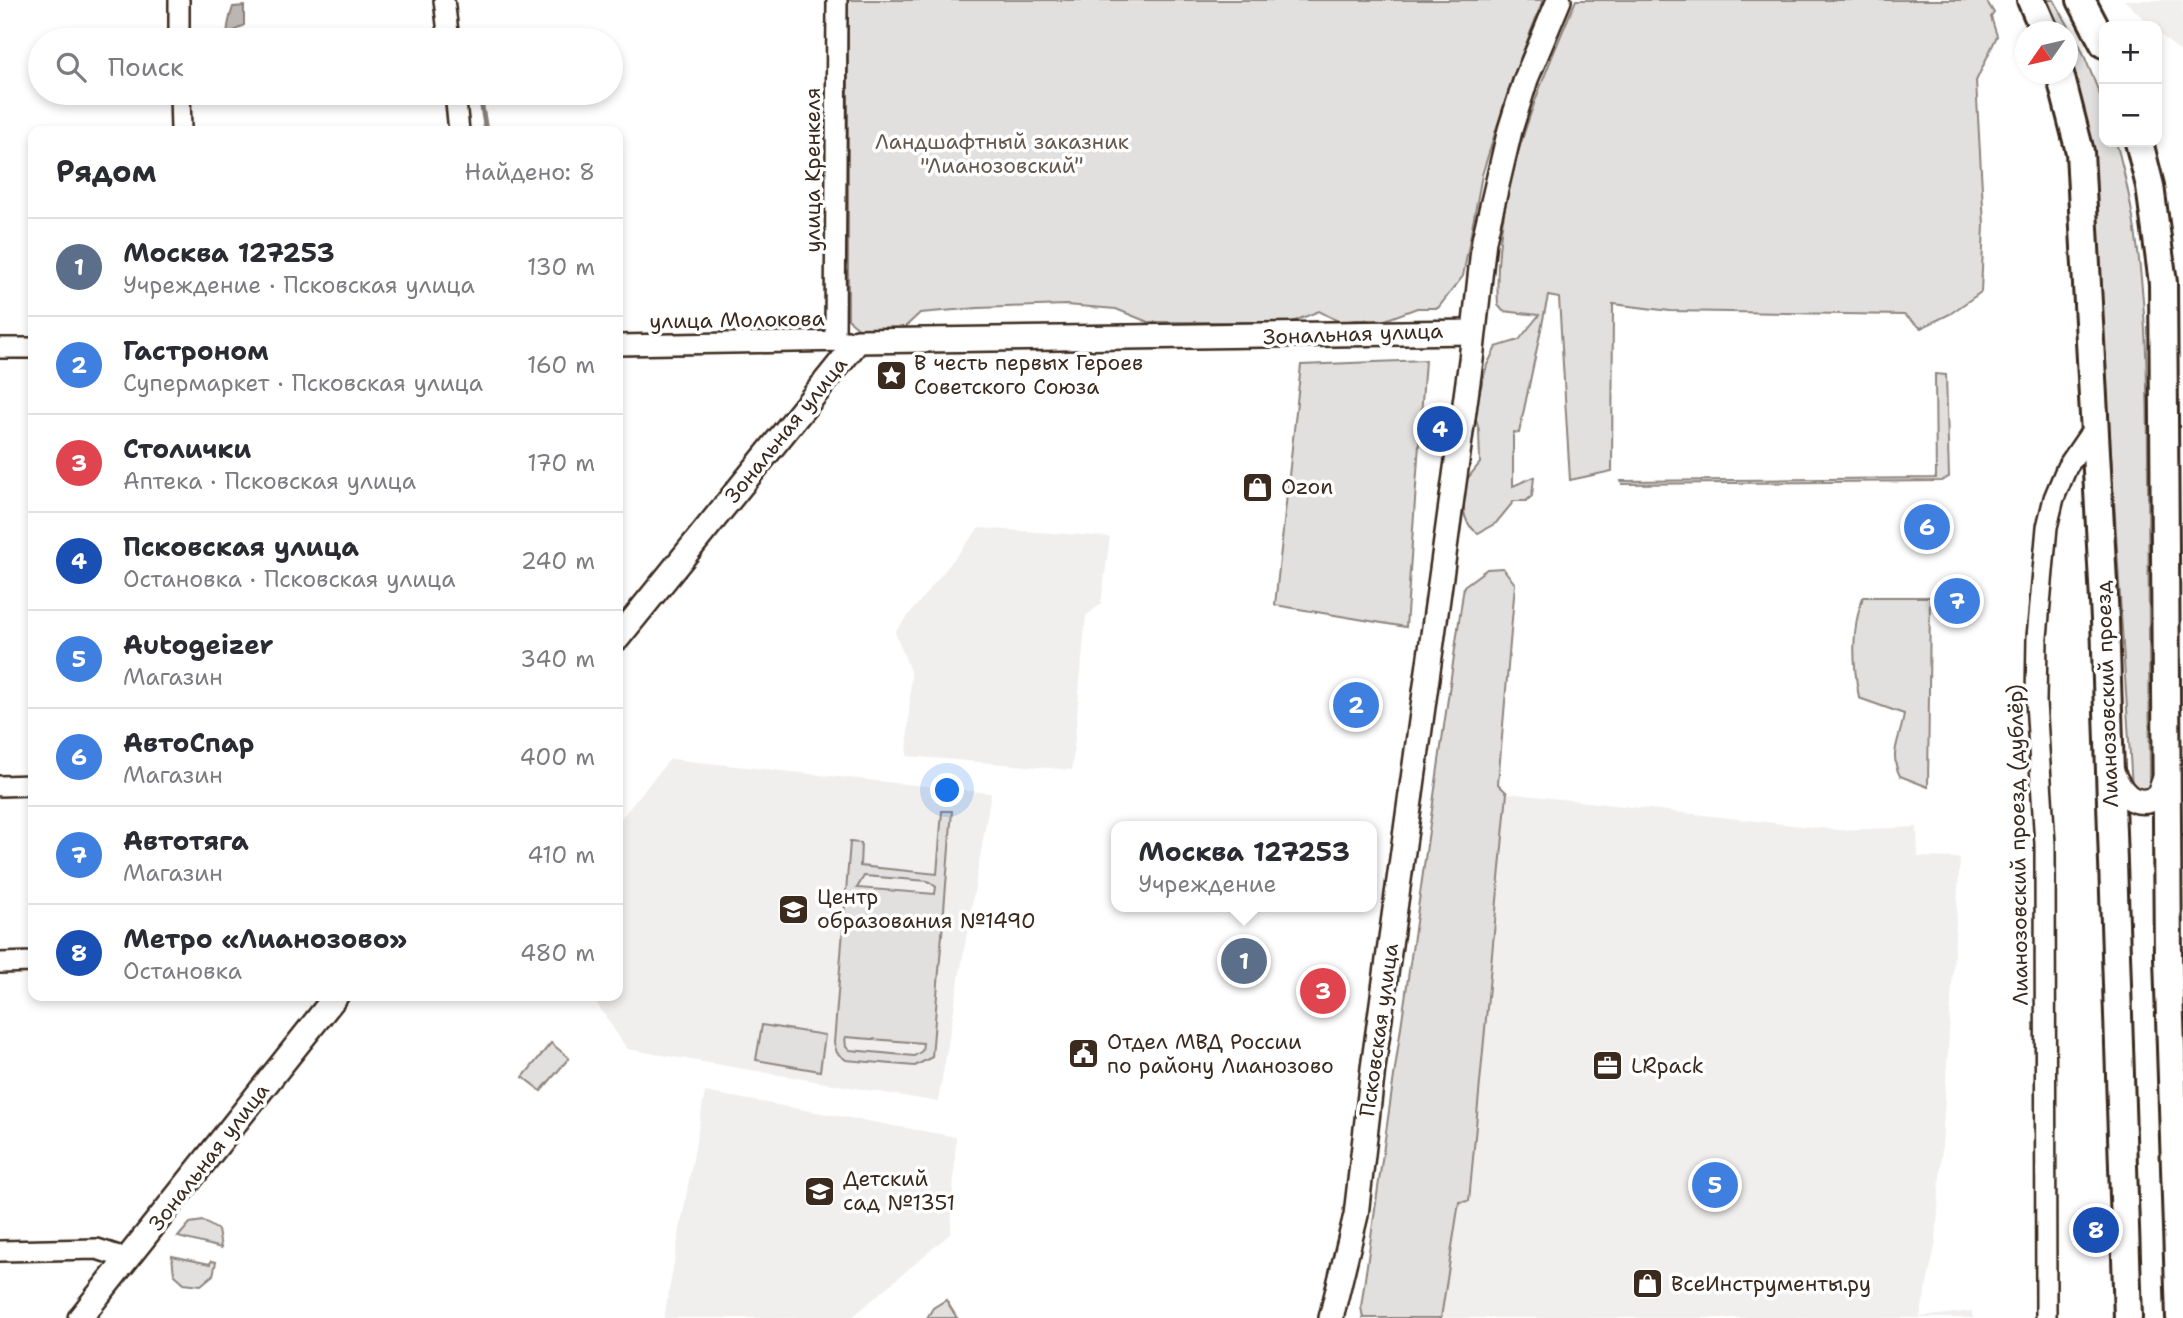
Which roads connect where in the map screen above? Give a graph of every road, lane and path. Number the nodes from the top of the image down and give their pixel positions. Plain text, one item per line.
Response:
1 (179, 0) edge
2 (444, 0) edge
3 (837, 0) edge
4 (1559, 0) edge
5 (2031, 0) edge
6 (2081, 0) edge
7 (2040, 21) edge
8 (179, 28) edge
9 (448, 28) edge
10 (2099, 34) edge
11 (2063, 84) edge
12 (180, 105) edge
13 (456, 105) edge
14 (181, 126) edge
15 (458, 126) edge
16 (2139, 147) edge
17 (1473, 332) junction
18 (846, 341) junction
19 (623, 345) edge
20 (0, 348) edge
21 (28, 348) edge
22 (2095, 426) junction
23 (623, 631) edge
24 (2110, 766) junction
25 (2165, 778) junction
26 (28, 785) edge
27 (0, 786) edge
28 (28, 962) edge
29 (0, 963) edge
30 (332, 1001) edge
31 (0, 1251) edge
32 (128, 1259) junction
33 (82, 1317) edge
34 (1331, 1318) edge
35 (2046, 1318) edge
36 (2129, 1318) edge
37 (2180, 1318) edge

1 - 8 street
2 - 9 street
3 - 18 street, улица Кренкеля
4 - 17 street, Псковская улица
5 - 7 main road
6 - 10 main road
11 - 22 main road, Лианозовский проезд
12 - 14 street
13 - 15 street
16 - 25 main road
17 - 18 street, Зональная улица
17 - 34 street, Псковская улица
18 - 19 street, улица Молокова
18 - 23 street, Зональная улица
20 - 21 street
22 - 24 main road, Лианозовский проезд
22 - 35 street, Лианозовский проезд (дублёр)
24 - 25 street
24 - 36 main road, Лианозовский проезд
25 - 37 main road
26 - 27 street
28 - 29 street
30 - 32 street, Зональная улица
31 - 32 street
32 - 33 street, Зональная улица

